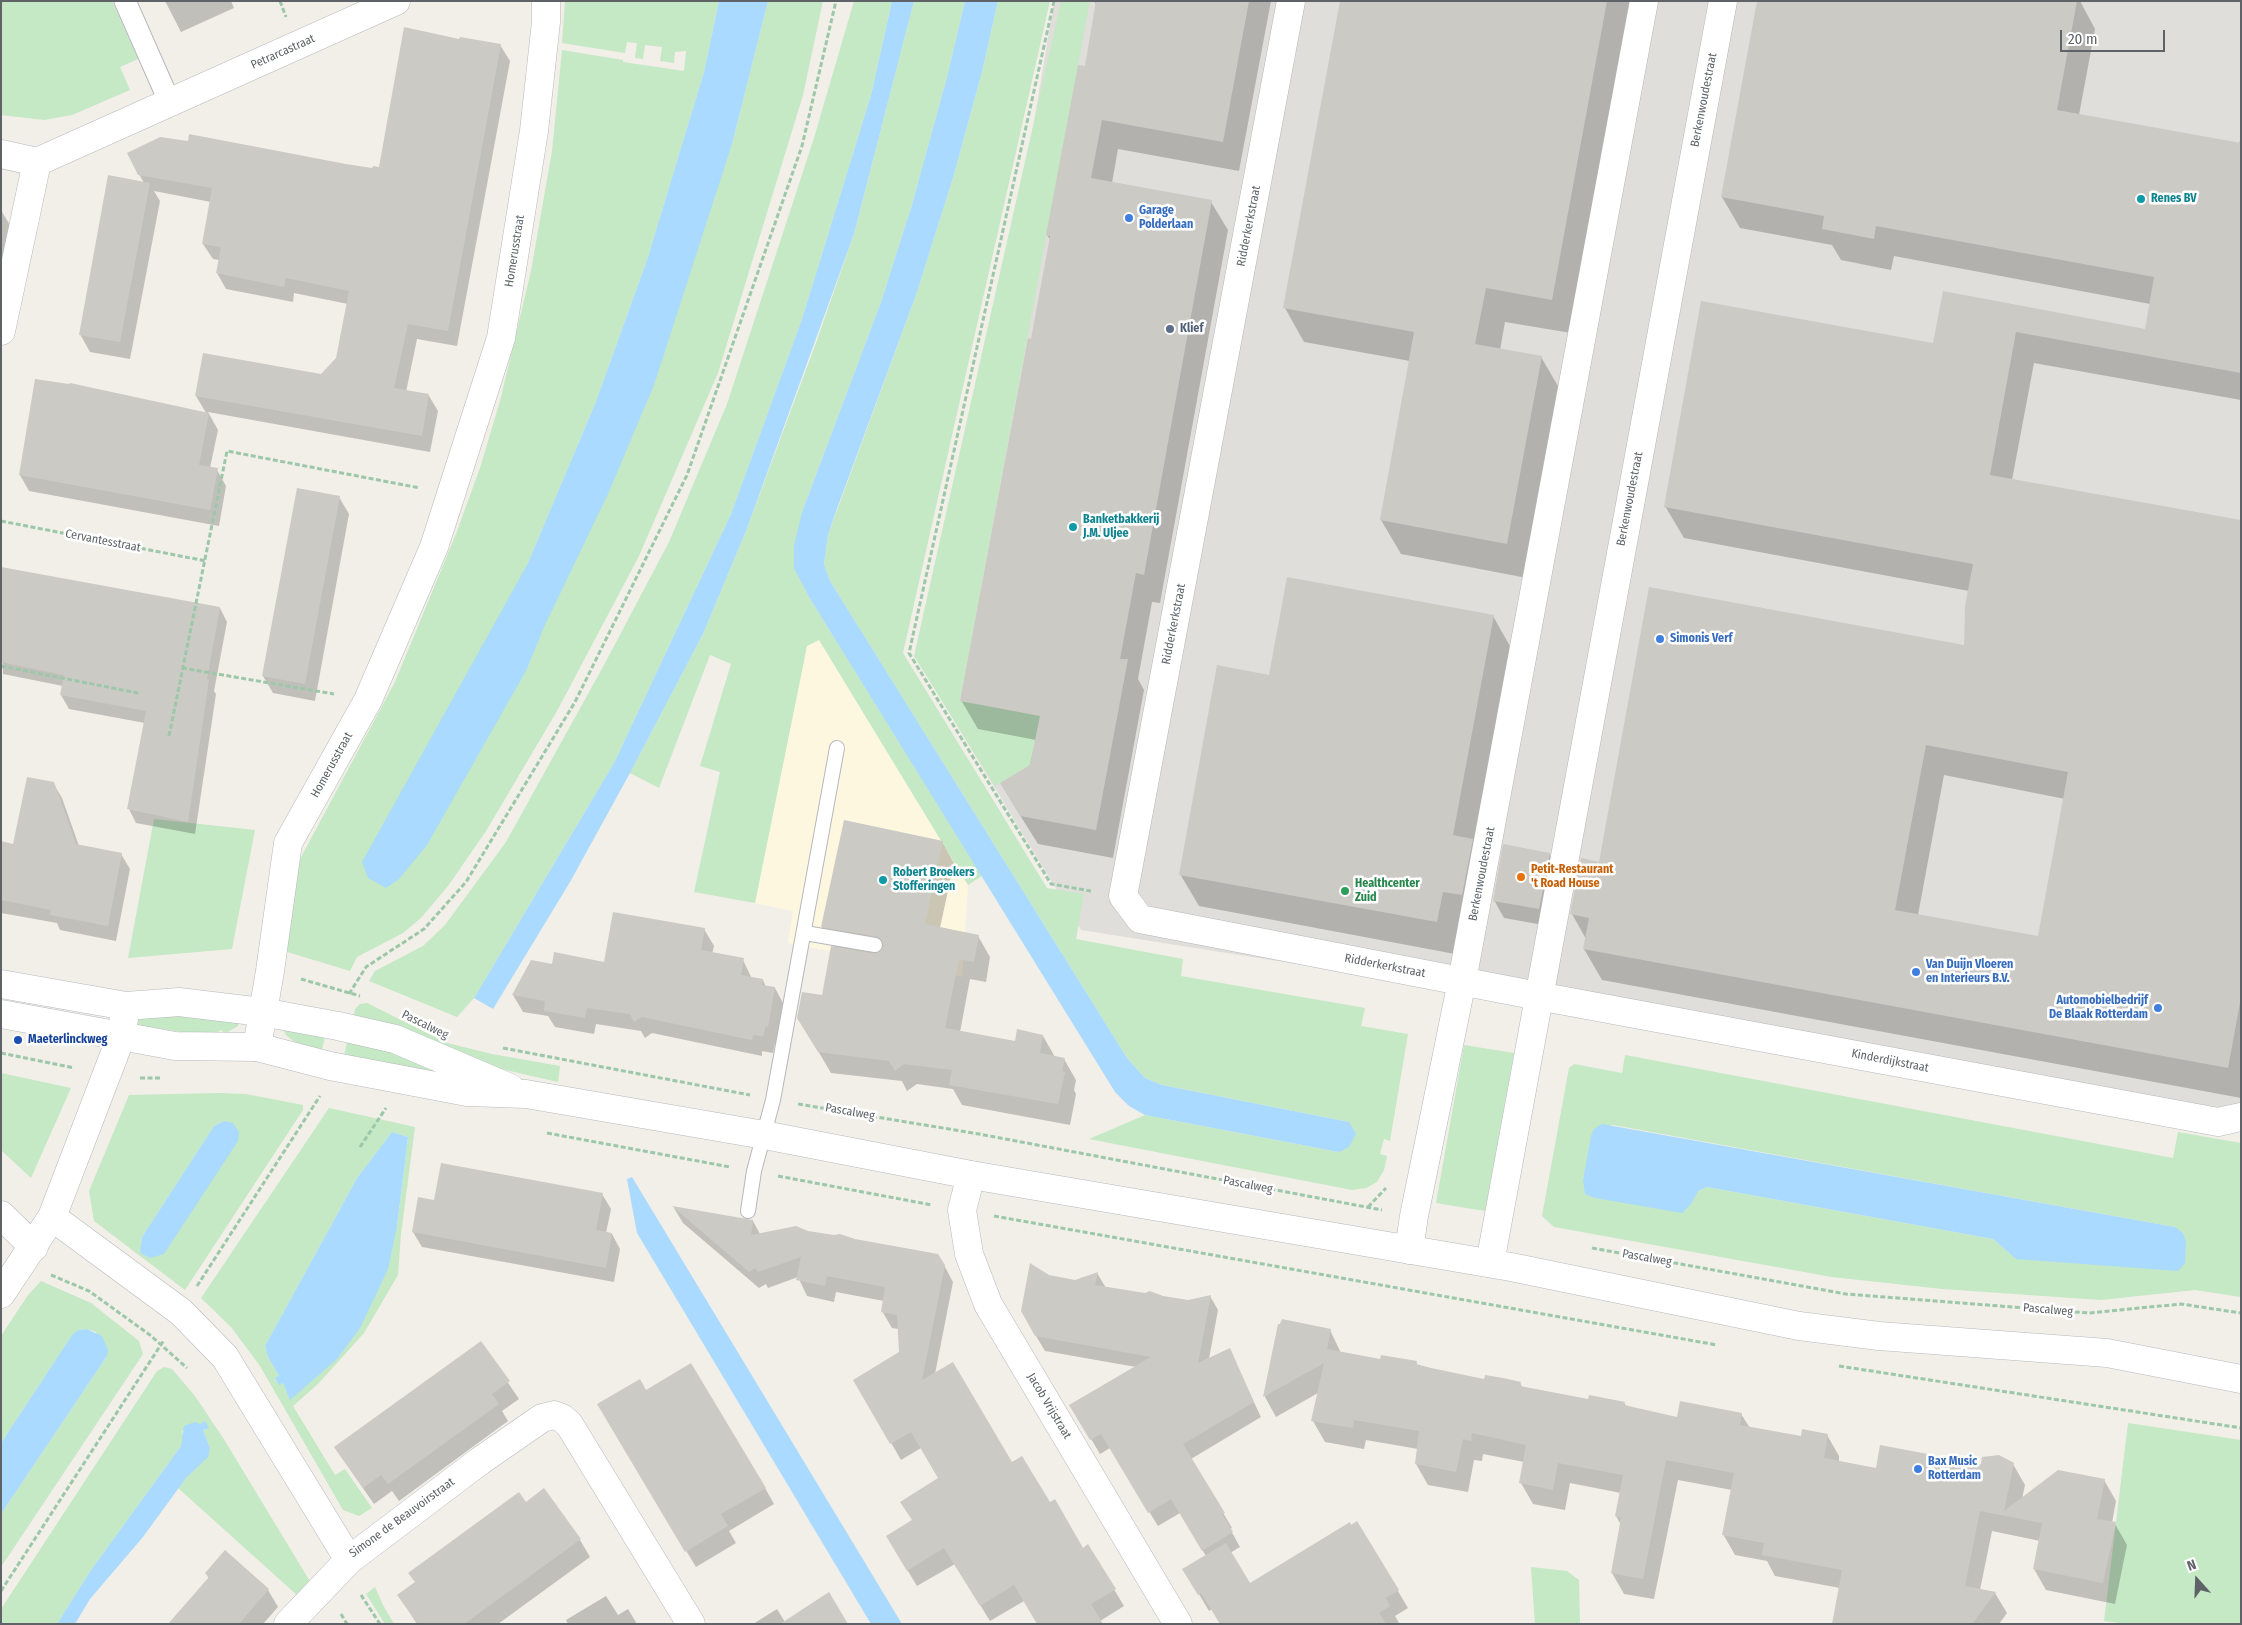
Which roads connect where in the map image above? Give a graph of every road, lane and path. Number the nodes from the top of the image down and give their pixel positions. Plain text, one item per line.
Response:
1 (124, 1) edge
2 (396, 1) edge
3 (546, 1) edge
4 (836, 1) edge
5 (1054, 1) edge
6 (1291, 1) edge
7 (1644, 1) edge
8 (1722, 1) edge
9 (170, 103) junction
10 (1, 154) edge
11 (37, 162) junction
12 (1, 331) edge
13 (452, 494) junction
14 (1, 521) edge
15 (206, 561) junction
16 (1, 666) edge
17 (182, 668) junction
18 (138, 693) dead end
19 (368, 700) junction
20 (170, 736) dead end
21 (837, 748) dead end
22 (1123, 896) junction
23 (804, 933) junction
24 (874, 945) dead end
25 (270, 971) junction
26 (1462, 980) junction
27 (1, 984) edge
28 (350, 992) junction
29 (362, 996) dead end
30 (1538, 996) junction
31 (126, 1006) junction
32 (262, 1012) junction
33 (1, 1014) edge
34 (121, 1037) junction
35 (257, 1048) junction
36 (502, 1048) dead end
37 (324, 1091) dead end
38 (526, 1094) junction
39 (773, 1100) junction
40 (390, 1104) dead end
41 (2241, 1117) edge
42 (764, 1135) junction
43 (360, 1147) dead end
44 (970, 1175) junction
45 (962, 1210) junction
46 (748, 1211) dead end
47 (1, 1215) edge
48 (1414, 1216) junction
49 (52, 1217) junction
50 (34, 1247) junction
51 (1586, 1247) dead end
52 (1409, 1250) junction
53 (1490, 1263) junction
54 (1, 1294) edge
55 (180, 1312) junction
56 (2241, 1313) edge
57 (162, 1344) junction
58 (1727, 1346) dead end
59 (1833, 1365) dead end
60 (189, 1370) dead end
61 (2241, 1379) edge
62 (2241, 1428) edge
63 (349, 1560) junction
64 (1, 1591) edge
65 (288, 1624) edge
66 (691, 1624) edge
67 (1178, 1624) edge

1 - 9 street
2 - 9 street, Petrarcastraat
3 - 13 street, Homerusstraat
4 - 28 path
5 - 22 path
6 - 22 street, Ridderkerkstraat
7 - 26 street, Berkenwoudestraat
8 - 30 street, Berkenwoudestraat
9 - 11 street, Petrarcastraat
10 - 11 street
11 - 12 street
13 - 15 path
13 - 19 street, Homerusstraat
14 - 15 path, Cervantesstraat
15 - 17 path
16 - 18 path
17 - 19 path
17 - 20 path
19 - 25 street, Homerusstraat
21 - 23 lane
22 - 26 street, Ridderkerkstraat
23 - 24 lane
23 - 39 lane
25 - 28 path
25 - 32 street, Homerusstraat
26 - 30 street
26 - 48 street, Berkenwoudestraat
27 - 31 street, Pascalweg
28 - 29 path
30 - 41 street, Kinderdijkstraat
30 - 53 street, Berkenwoudestraat
31 - 32 street, Pascalweg
31 - 34 street
32 - 35 street, Homerusstraat
32 - 38 street, Pascalweg
33 - 34 street, Pascalweg
34 - 35 street, Pascalweg
34 - 49 street
35 - 38 street, Pascalweg
36 - 39 path, Pascalweg
37 - 55 path
38 - 42 street, Pascalweg
39 - 42 lane
39 - 48 path, Pascalweg
40 - 43 path
42 - 44 street, Pascalweg
42 - 46 lane
44 - 45 street, Jacob Vrijstraat
44 - 52 street, Pascalweg
45 - 58 path
45 - 67 street, Jacob Vrijstraat
47 - 50 street
48 - 52 street, Berkenwoudestraat
49 - 50 street
49 - 55 street, Simone de Beauvoirstraat
50 - 54 street
50 - 57 path
51 - 56 path, Pascalweg
52 - 53 street, Pascalweg
53 - 61 street, Pascalweg
55 - 57 path
55 - 63 street, Simone de Beauvoirstraat
57 - 60 path
57 - 64 path
59 - 62 path
63 - 65 street
63 - 66 street, Simone de Beauvoirstraat

